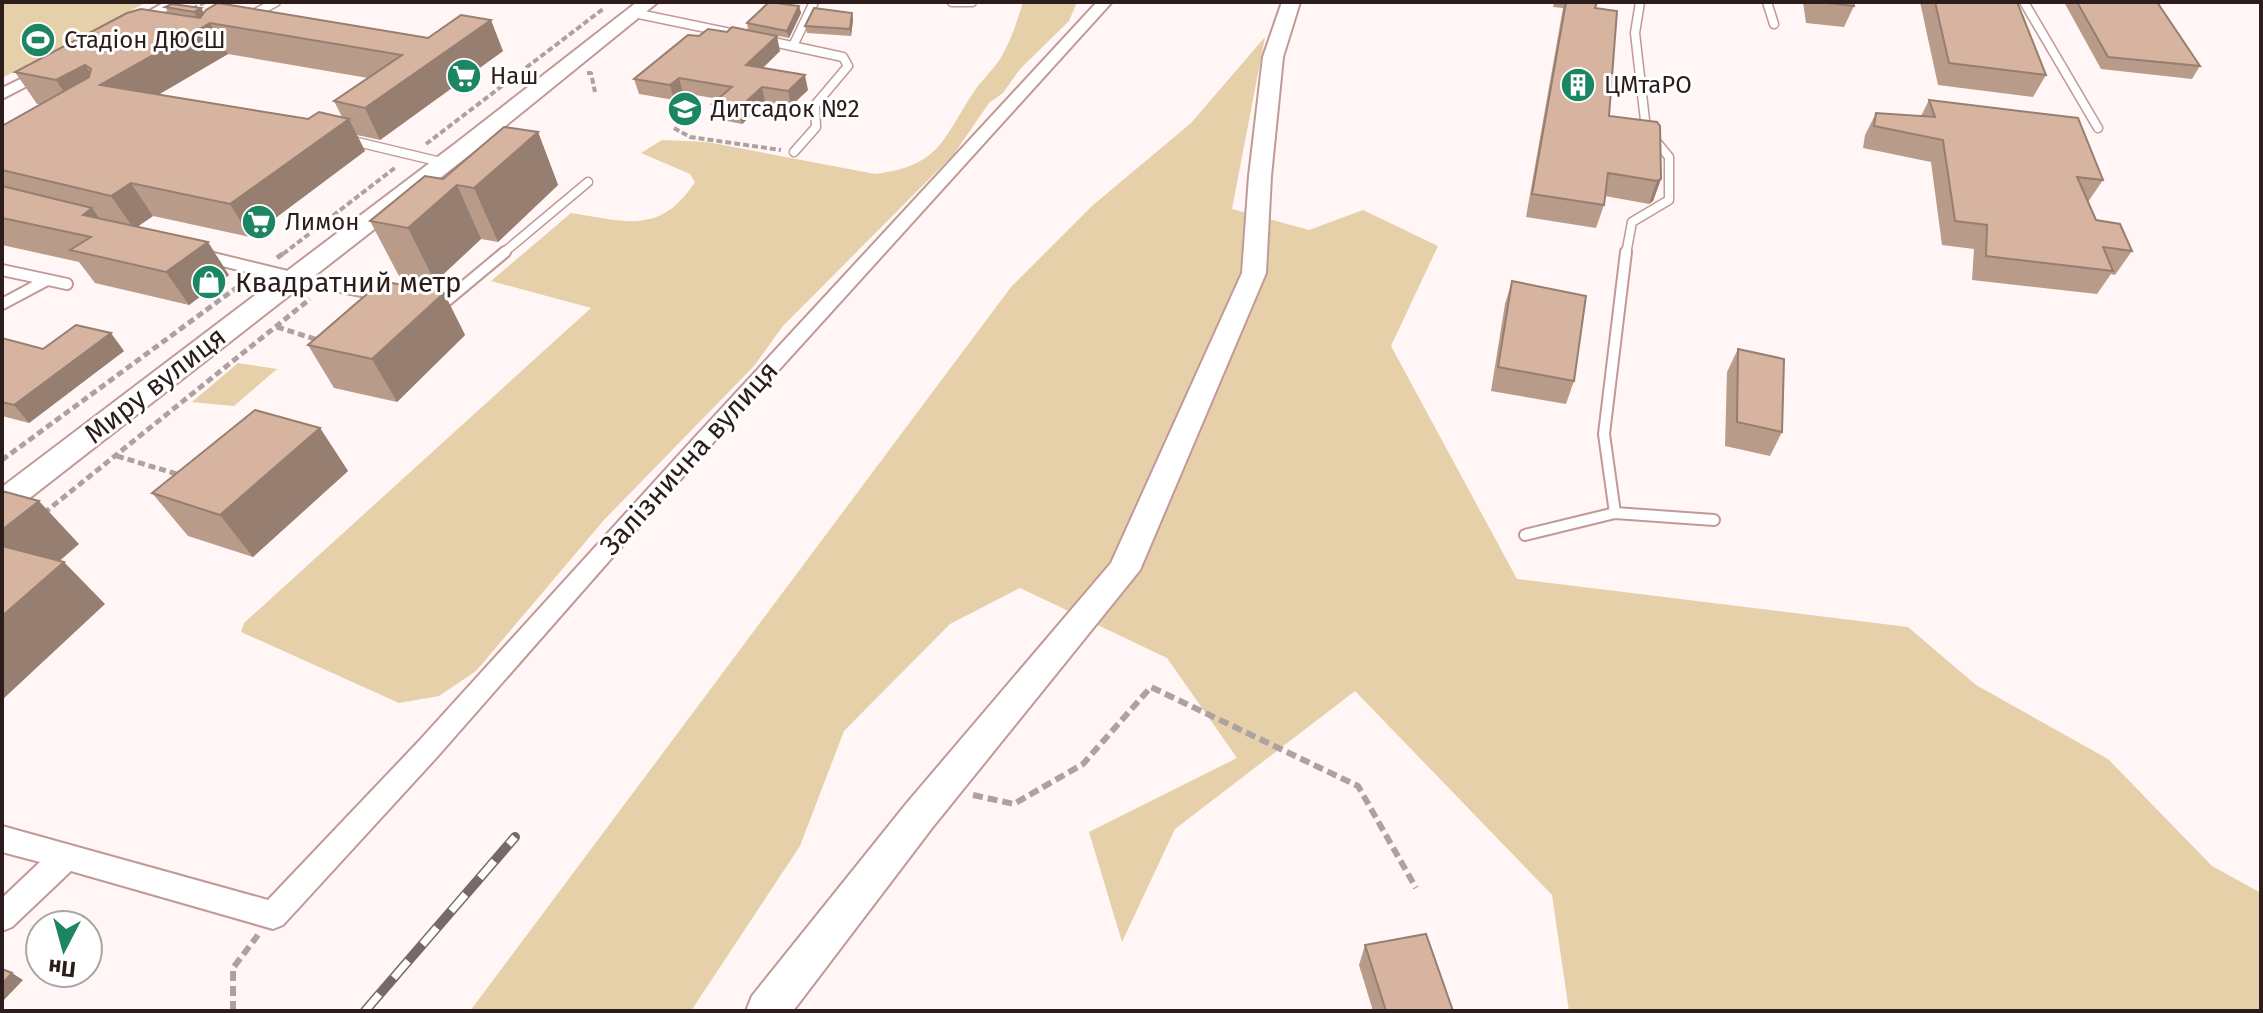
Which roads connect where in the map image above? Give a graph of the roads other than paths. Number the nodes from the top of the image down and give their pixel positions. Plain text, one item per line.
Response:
1 (175, 2) edge
2 (276, 2) edge
3 (814, 2) edge
4 (952, 2) edge
5 (972, 2) edge
6 (1105, 2) edge
7 (1291, 2) edge
8 (1640, 2) edge
9 (1767, 2) edge
10 (2024, 2) edge
11 (632, 6) edge
12 (1774, 24) dead end
13 (235, 25) edge
14 (128, 30) edge
15 (793, 46) junction
16 (58, 64) edge
17 (2, 94) edge
18 (2098, 128) dead end
19 (342, 138) edge
20 (794, 152) road end
21 (462, 154) junction
22 (588, 182) dead end
23 (169, 247) edge
24 (2, 270) edge
25 (294, 278) junction
26 (47, 280) junction
27 (67, 284) dead end
28 (400, 298) edge
29 (2, 304) edge
30 (428, 305) edge
31 (2, 503) edge
32 (1615, 513) junction
33 (1714, 520) dead end
34 (1525, 535) dead end
35 (2, 839) edge
36 (66, 857) junction
37 (2, 917) edge
38 (767, 1011) edge

1 - 14 street
2 - 13 lane
3 - 15 lane
4 - 5 lane
6 - 36 street, Залізнична вулиця
7 - 38 street
8 - 32 lane
9 - 12 lane
10 - 18 lane
11 - 15 lane
11 - 21 street, Миру вулиця
15 - 20 lane
16 - 17 street
19 - 21 lane
21 - 25 street, Миру вулиця
22 - 30 lane
23 - 25 street
24 - 26 lane
25 - 28 lane
25 - 31 street, Миру вулиця
26 - 27 lane
26 - 29 lane
32 - 33 lane
32 - 34 lane
35 - 36 street
36 - 37 street

